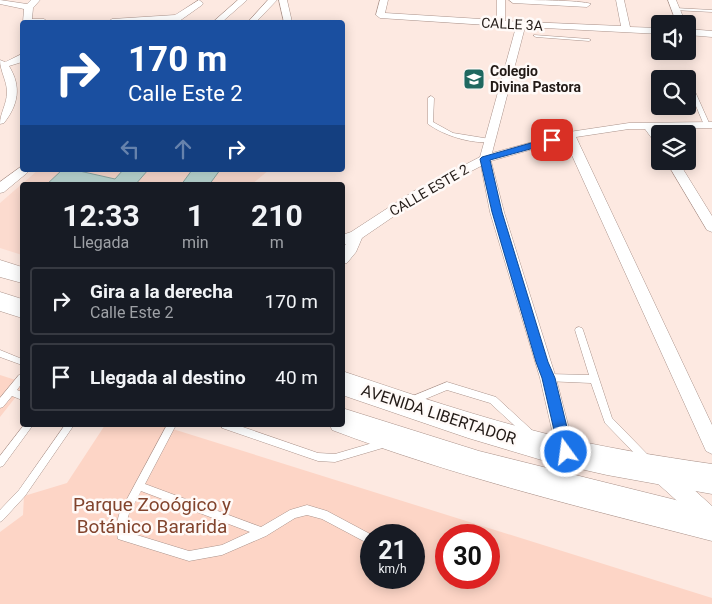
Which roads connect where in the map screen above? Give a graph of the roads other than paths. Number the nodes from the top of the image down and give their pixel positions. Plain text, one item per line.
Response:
1 (36, 0) edge
2 (243, 0) edge
3 (273, 0) edge
4 (283, 0) edge
5 (384, 0) edge
6 (501, 0) edge
7 (513, 0) edge
8 (620, 0) edge
9 (2, 2) edge
10 (199, 3) dead end
11 (587, 4) dead end
12 (674, 4) edge
13 (29, 7) junction
14 (712, 11) edge
15 (26, 20) edge
16 (176, 20) edge
17 (219, 20) edge
18 (254, 20) edge
19 (288, 20) edge
20 (501, 24) junction
21 (521, 25) junction
22 (559, 27) junction
23 (626, 30) junction
24 (651, 31) edge
25 (696, 33) edge
26 (712, 34) edge
27 (536, 36) dead end
28 (560, 38) junction
29 (589, 40) dead end
30 (20, 60) edge
31 (3, 68) edge
32 (431, 98) dead end
33 (696, 99) edge
34 (0, 121) edge
35 (648, 125) junction
36 (709, 125) edge
37 (651, 129) edge
38 (569, 136) junction
39 (490, 141) junction
40 (485, 159) junction
41 (678, 170) edge
42 (21, 172) edge
43 (0, 189) edge
44 (712, 226) edge
45 (356, 235) junction
46 (345, 239) edge
47 (345, 255) edge
48 (0, 268) edge
49 (20, 274) edge
50 (0, 301) edge
51 (20, 308) edge
52 (579, 330) dead end
53 (0, 353) edge
54 (20, 361) edge
55 (548, 378) junction
56 (594, 379) junction
57 (20, 381) edge
58 (345, 384) edge
59 (11, 392) junction
60 (20, 395) edge
61 (0, 404) edge
62 (345, 422) edge
63 (27, 427) edge
64 (69, 427) edge
65 (171, 427) edge
66 (231, 427) edge
67 (396, 440) junction
68 (712, 445) edge
69 (555, 449) junction
70 (0, 463) edge
71 (658, 470) junction
72 (712, 479) edge
73 (139, 486) junction
74 (0, 517) edge
75 (712, 519) edge
76 (712, 525) edge
77 (262, 532) junction
78 (360, 534) edge

1 - 13 street
2 - 17 street
3 - 18 street
4 - 19 street
5 - 20 street, CALLE 3A
6 - 20 street
7 - 11 street
8 - 23 street
9 - 13 street
10 - 16 street
12 - 14 lane
13 - 15 street
20 - 21 street, CALLE 3A
21 - 22 street, CALLE 3A
21 - 39 street
22 - 23 street, CALLE 3A
22 - 28 lane
23 - 24 street, CALLE 3A
25 - 26 street
27 - 28 lane
28 - 29 lane
30 - 31 street
31 - 34 street
32 - 39 lane
33 - 36 lane
35 - 36 street, CALLE ESTE 2
35 - 37 street
35 - 38 street, CALLE ESTE 2
38 - 40 street, CALLE ESTE 2
38 - 68 street
39 - 40 street
40 - 45 street, CALLE ESTE 2
40 - 55 street
41 - 44 street
42 - 43 street
45 - 46 street, CALLE ESTE 2
45 - 47 street, CALLE ESTE 2
48 - 49 main road
50 - 51 main road
52 - 56 lane
53 - 54 lane
55 - 56 lane
55 - 69 street
56 - 71 lane
57 - 59 lane
58 - 69 main road, AVENIDA LIBERTADOR
59 - 60 lane
59 - 61 lane
62 - 67 main road
63 - 70 lane
64 - 74 lane
65 - 73 lane
66 - 67 lane
67 - 76 main road
69 - 71 main road, AVENIDA LIBERTADOR
71 - 72 main road, AVENIDA LIBERTADOR
71 - 75 street
73 - 77 lane
73 - 77 lane
77 - 78 lane

